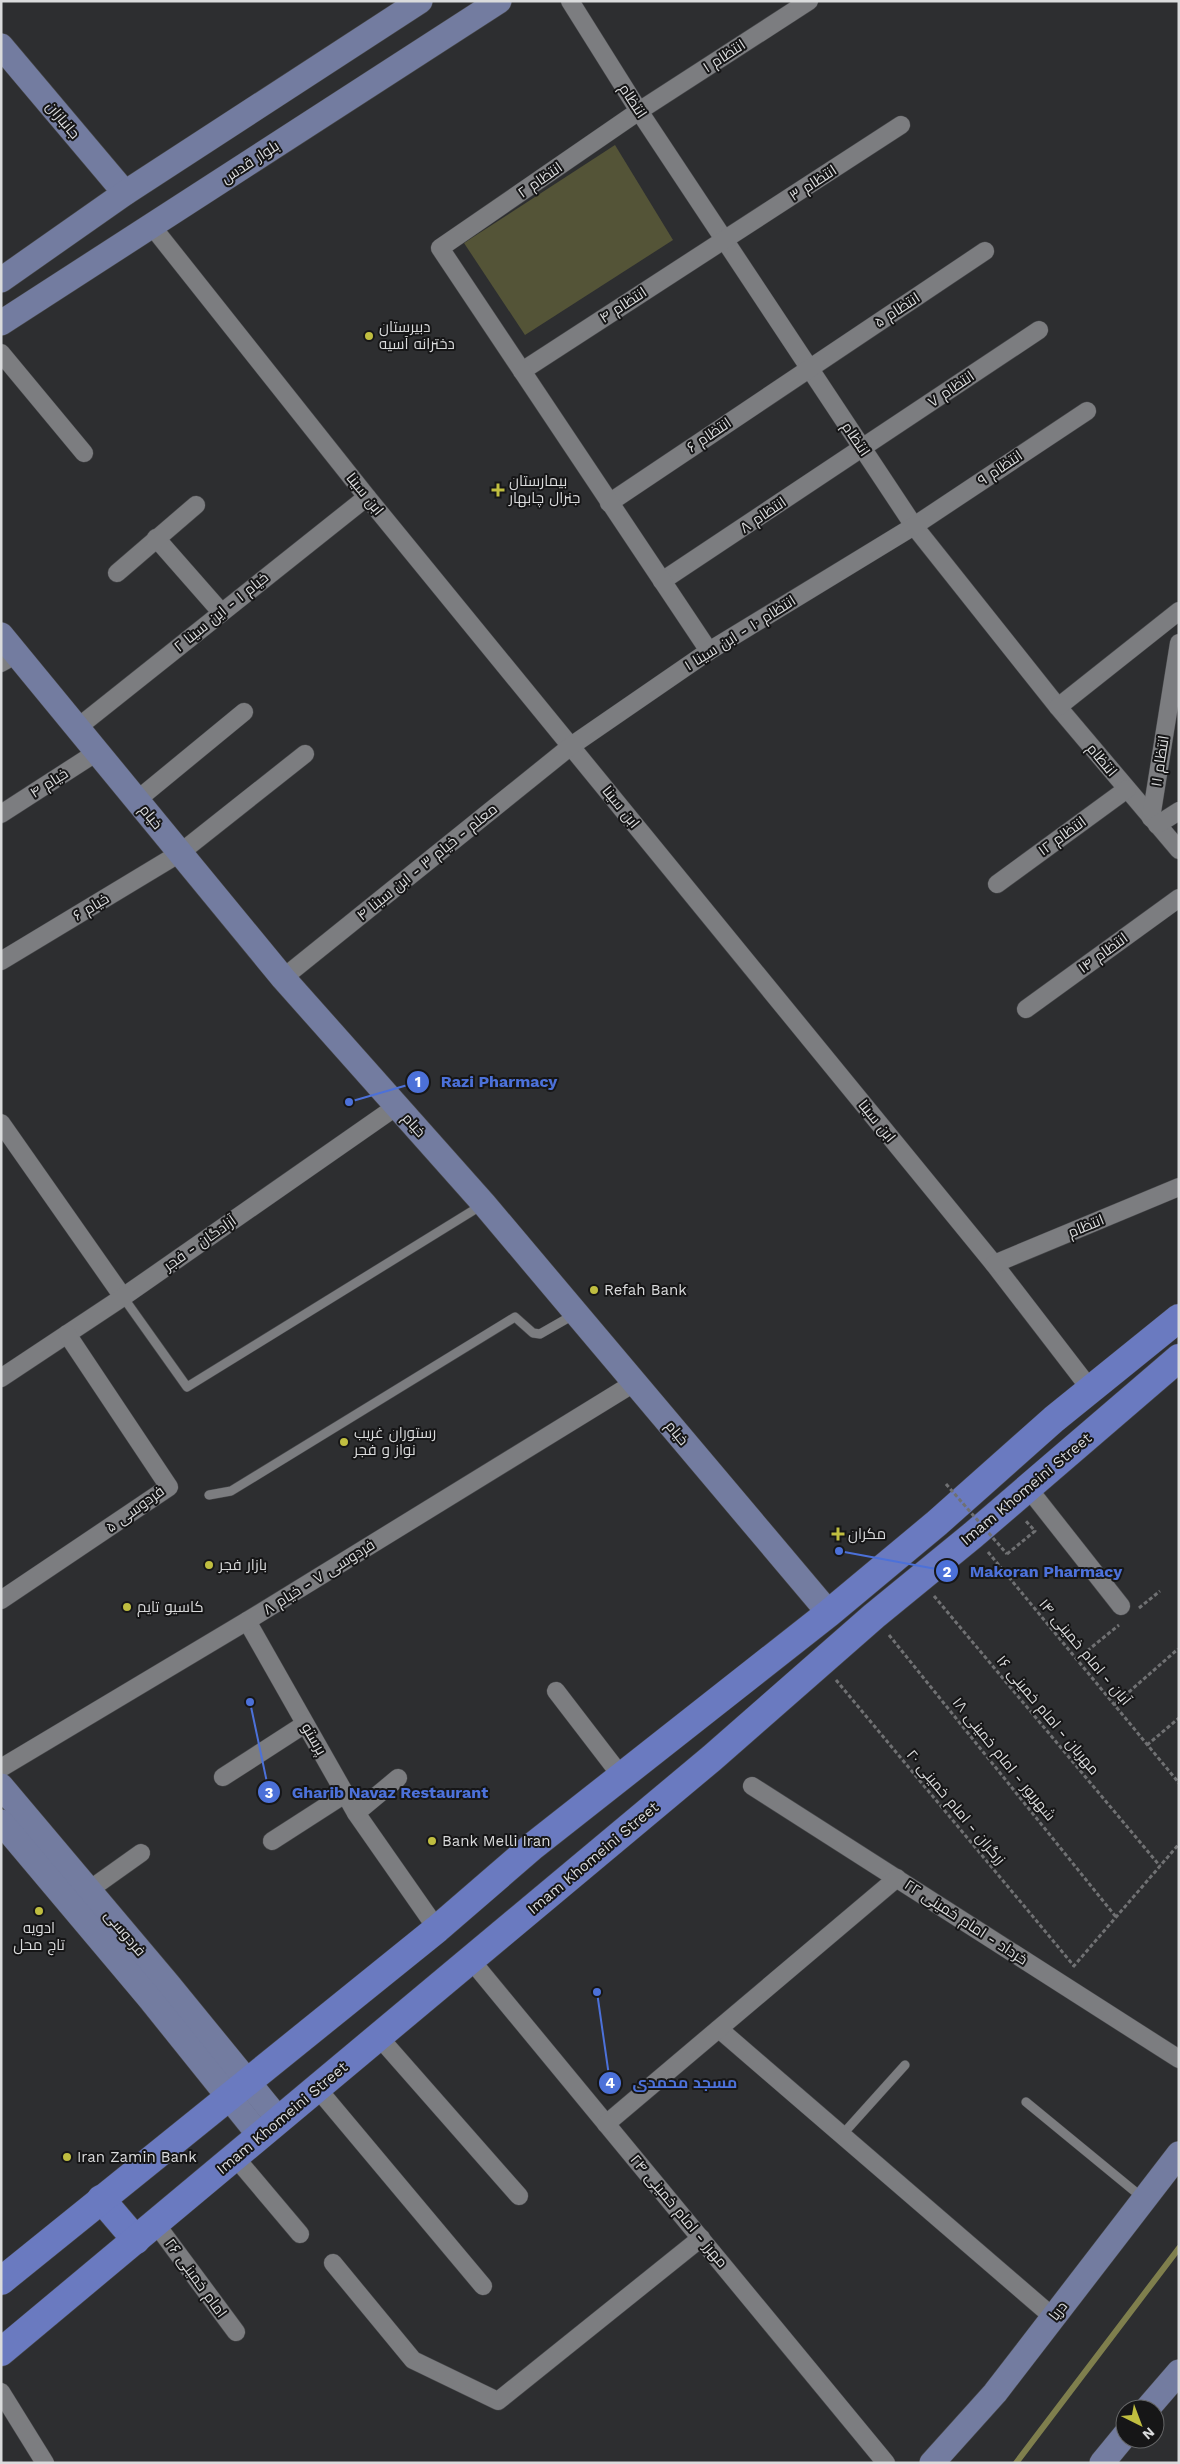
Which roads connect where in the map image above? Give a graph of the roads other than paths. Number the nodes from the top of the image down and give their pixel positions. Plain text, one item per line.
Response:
1 (420, 1) edge
2 (499, 1) edge
3 (570, 1) edge
4 (809, 1) edge
5 (1, 46) edge
6 (639, 111) junction
7 (901, 125) dead end
8 (125, 194) junction
9 (151, 225) junction
10 (726, 240) junction
11 (985, 252) dead end
12 (1, 280) edge
13 (1, 323) edge
14 (1039, 330) dead end
15 (1, 352) edge
16 (808, 368) junction
17 (522, 371) junction
18 (1087, 411) dead end
19 (863, 448) junction
20 (84, 453) dead end
21 (367, 497) junction
22 (610, 502) junction
23 (196, 505) dead end
24 (914, 526) junction
25 (156, 538) junction
26 (117, 573) dead end
27 (662, 581) junction
28 (1179, 611) edge
29 (221, 612) junction
30 (1, 635) edge
31 (1179, 643) edge
32 (709, 651) junction
33 (9, 658) edge
34 (1058, 707) junction
35 (244, 712) dead end
36 (77, 728) junction
37 (571, 746) junction
38 (97, 752) junction
39 (306, 754) dead end
40 (1127, 789) junction
41 (137, 800) junction
42 (1179, 811) edge
43 (1, 814) edge
44 (1154, 822) junction
45 (1179, 850) edge
46 (180, 853) junction
47 (997, 884) dead end
48 (1179, 898) edge
49 (1, 961) edge
50 (283, 978) junction
51 (1026, 1009) dead end
52 (397, 1106) junction
53 (1, 1123) edge
54 (1179, 1187) edge
55 (484, 1204) junction
56 (994, 1264) junction
57 (123, 1297) junction
58 (576, 1313) junction
59 (1179, 1318) edge
60 (67, 1334) junction
61 (1179, 1358) edge
62 (1, 1378) edge
63 (634, 1382) junction
64 (1091, 1390) junction
65 (1028, 1488) junction
66 (209, 1495) dead end
67 (1, 1600) edge
68 (1121, 1606) dead end
69 (829, 1613) junction
70 (247, 1620) junction
71 (556, 1691) dead end
72 (304, 1724) junction
73 (1, 1768) edge
74 (223, 1777) dead end
75 (622, 1777) junction
76 (398, 1778) dead end
77 (1, 1786) edge
78 (752, 1786) dead end
79 (345, 1794) junction
80 (356, 1813) junction
81 (1, 1822) edge
82 (272, 1840) dead end
83 (141, 1853) dead end
84 (897, 1878) junction
85 (89, 1890) junction
86 (437, 1929) junction
87 (471, 1960) junction
88 (719, 2028) junction
89 (379, 2037) junction
90 (1179, 2059) edge
91 (905, 2065) dead end
92 (317, 2088) junction
93 (238, 2089) junction
94 (1026, 2102) dead end
95 (606, 2124) junction
96 (269, 2128) junction
97 (842, 2135) junction
98 (1179, 2154) edge
99 (235, 2156) junction
100 (519, 2196) dead end
101 (101, 2199) junction
102 (1144, 2199) junction
103 (146, 2232) junction
104 (300, 2234) dead end
105 (701, 2238) junction
106 (333, 2263) dead end
107 (1, 2280) edge
108 (483, 2286) dead end
109 (1053, 2317) junction
110 (236, 2332) dead end
111 (1, 2352) edge
112 (1179, 2372) edge
113 (1, 2392) edge
114 (1156, 2399) edge
115 (1115, 2447) edge
116 (45, 2463) edge
117 (886, 2463) edge
118 (932, 2463) edge
119 (1102, 2463) edge

1 - 8 street
2 - 9 street, بلوار قدس
3 - 6 street, انتظام
4 - 6 street, انتظام ۱
5 - 8 street, جانبازان
6 - 10 street, انتظام
6 - 17 street, انتظام ۲
7 - 10 street, انتظام ۳
8 - 12 street
9 - 13 street, بلوار قدس
9 - 21 street, ابن سینا
10 - 16 street, انتظام
10 - 17 street, انتظام ۴
11 - 16 street, انتظام ۵
14 - 19 street, انتظام ۷
15 - 20 street
16 - 19 street, انتظام
16 - 22 street, انتظام ۶
17 - 22 street
18 - 24 street, انتظام ۹
19 - 24 street, انتظام
19 - 27 street, انتظام ۸
21 - 29 street, خیام ۱ - این سینا ۲
21 - 37 street, ابن سینا
22 - 27 street
23 - 25 street
24 - 32 street, انتظام ۱۰ - ابن سینا ۱
24 - 34 street, انتظام
25 - 26 street
25 - 29 street
27 - 32 street
28 - 34 street
29 - 36 street, خیام ۱ - این سینا ۲
30 - 33 street, خیام
31 - 44 street, انتظام ۱۱
32 - 37 street, انتظام ۱۰ - ابن سینا ۱
33 - 36 street, خیام
34 - 40 street, انتظام
35 - 41 street
36 - 38 street, خیام
37 - 50 street, معلم - خیام ۳ - ابن سینا ۴
37 - 56 street, ابن سینا
38 - 41 street, خیام
38 - 43 street, خیام ۴
39 - 46 street, خیام ۶
40 - 44 street, انتظام
40 - 47 street, انتظام ۱۲
41 - 46 street, خیام
42 - 44 street
44 - 45 street, انتظام
46 - 49 street, خیام ۶
46 - 50 street, خیام
48 - 51 street, انتظام ۱۴
50 - 52 street, خیام
52 - 55 street, خیام
52 - 57 street, آزادگان - فجر
53 - 57 street
54 - 56 street, انتظام
55 - 57 lane
55 - 58 street, خیام
56 - 64 street, ابن سینا
57 - 60 street, آزادگان - فجر
58 - 63 street, خیام
58 - 66 lane
59 - 64 main road
60 - 62 street, آزادگان - فجر
60 - 67 street, فردوسی ۵
61 - 65 main road, Imam Khomeini Street
63 - 69 street, خیام
63 - 70 street, فردوسی ۷ - خیام ۸
64 - 69 main road
65 - 68 street
65 - 87 main road, Imam Khomeini Street
69 - 75 main road
70 - 72 street, پرستو
70 - 73 street, فردوسی ۷ - خیام ۸
71 - 75 street
72 - 74 street
72 - 79 street, پرستو
75 - 86 main road
76 - 80 street
77 - 85 street, فردوسی
78 - 84 street, خرداد - امام خمینی ۲۲
79 - 80 street, پرستو
79 - 82 street
80 - 86 street, پرستو
81 - 93 street, فردوسی
83 - 85 street
84 - 88 street
84 - 90 street, خرداد - امام خمینی ۲۲
85 - 93 street, فردوسی
86 - 93 main road
87 - 89 main road, Imam Khomeini Street
87 - 95 street, مهرز - امام خمینی ۲۴
88 - 95 street
88 - 97 street
89 - 92 main road, Imam Khomeini Street
89 - 100 street
91 - 97 lane
92 - 96 main road, Imam Khomeini Street
92 - 108 street
93 - 96 street
93 - 101 main road
94 - 102 lane
95 - 105 street, مهرز - امام خمینی ۲۴
96 - 99 main road, Imam Khomeini Street
97 - 109 street
98 - 102 street, دریا
99 - 103 main road, Imam Khomeini Street
99 - 104 street
101 - 103 main road
101 - 107 main road
102 - 109 street, دریا
103 - 110 street, امام خمینی ۲۶
103 - 111 main road, Imam Khomeini Street
105 - 106 street
105 - 117 street, مهرز - امام خمینی ۲۴
109 - 118 street, دریا
112 - 114 street
113 - 116 street
115 - 119 street

